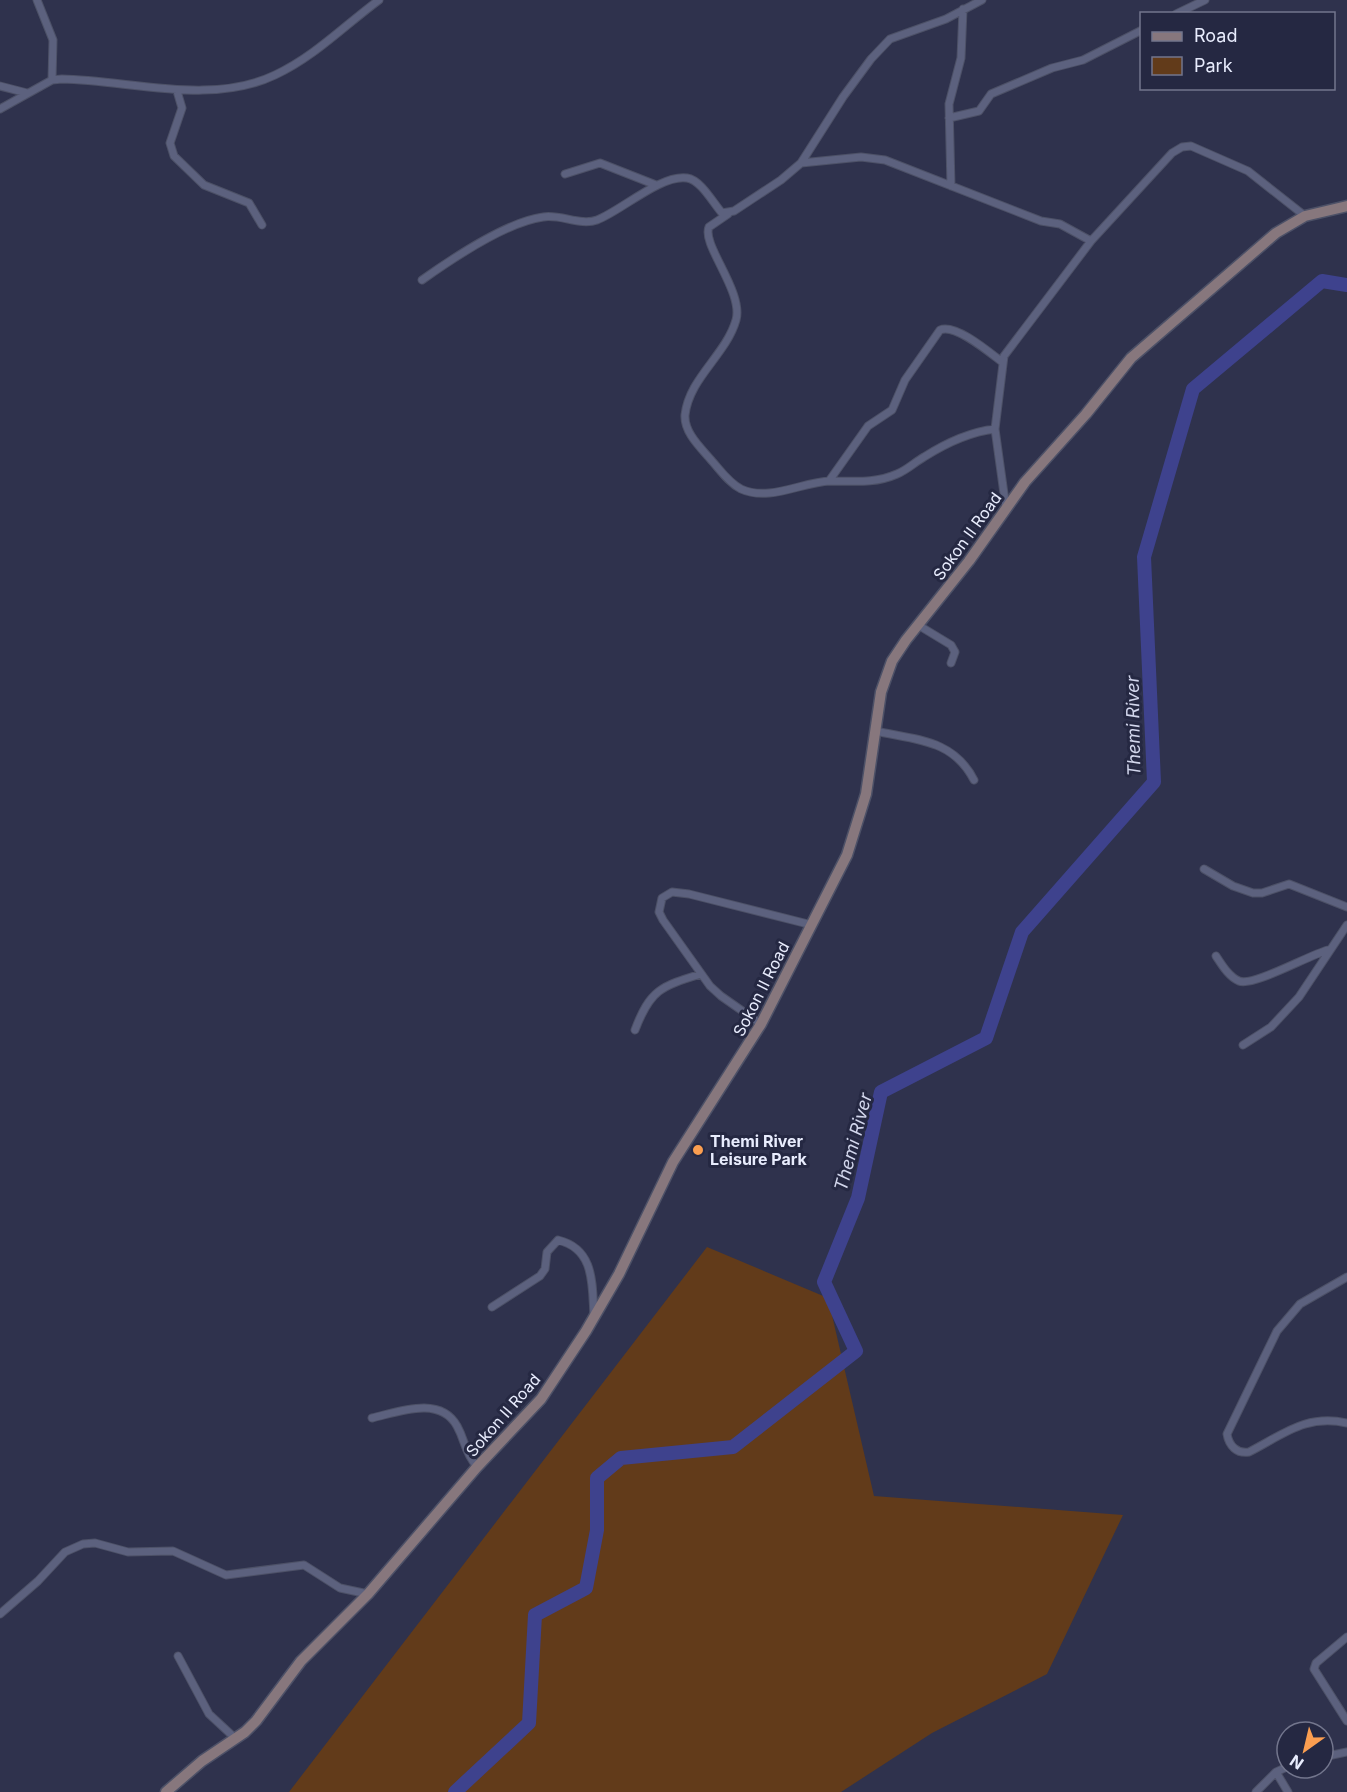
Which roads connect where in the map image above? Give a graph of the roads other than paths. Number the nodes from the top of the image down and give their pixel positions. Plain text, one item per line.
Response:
1 (37, 0) edge
2 (379, 0) edge
3 (982, 0) edge
4 (1205, 0) edge
5 (963, 9) junction
6 (1180, 12) edge
7 (1140, 31) edge
8 (52, 80) junction
9 (0, 86) edge
10 (177, 91) junction
11 (27, 93) junction
12 (0, 109) edge
13 (949, 118) junction
14 (801, 163) junction
15 (565, 174) dead end
16 (656, 185) junction
17 (951, 186) junction
18 (1347, 206) edge
19 (728, 213) junction
20 (1305, 216) junction
21 (262, 225) dead end
22 (1091, 241) junction
23 (422, 280) dead end
24 (1002, 362) junction
25 (995, 429) junction
26 (829, 481) junction
27 (1006, 508) junction
28 (918, 625) junction
29 (951, 663) dead end
30 (874, 731) junction
31 (974, 780) dead end
32 (1204, 869) dead end
33 (1347, 907) edge
34 (812, 925) junction
35 (1347, 925) edge
36 (1328, 950) junction
37 (1216, 956) dead end
38 (701, 974) junction
39 (762, 1024) junction
40 (635, 1030) dead end
41 (1243, 1045) dead end
42 (1347, 1277) edge
43 (492, 1307) dead end
44 (594, 1316) junction
45 (372, 1418) dead end
46 (1347, 1423) edge
47 (477, 1467) junction
48 (368, 1594) junction
49 (0, 1614) edge
50 (1347, 1637) edge
51 (178, 1656) dead end
52 (1347, 1721) edge
53 (236, 1739) junction
54 (1275, 1773) edge
55 (166, 1792) edge
56 (1256, 1792) edge

1 - 8 street
2 - 10 street
3 - 5 street
4 - 6 street
5 - 13 street
5 - 14 street
7 - 13 street
8 - 10 street
8 - 11 street
9 - 11 street
10 - 21 street
11 - 12 street
13 - 17 street
14 - 17 street
14 - 19 street
15 - 16 street
16 - 19 street
16 - 23 street
17 - 22 street
18 - 20 street, Sokon II Road
19 - 26 street
20 - 22 street
20 - 27 street, Sokon II Road
22 - 24 street
24 - 25 street
24 - 26 street
25 - 26 street
25 - 27 street
27 - 28 street, Sokon II Road
28 - 29 street
28 - 30 street, Sokon II Road
30 - 31 street
30 - 34 street, Sokon II Road
32 - 33 street
34 - 38 street
34 - 39 street, Sokon II Road
35 - 36 street
36 - 37 street
36 - 41 street
38 - 39 street
38 - 40 street
39 - 44 street, Sokon II Road
42 - 46 street
43 - 44 street
44 - 47 street, Sokon II Road
45 - 47 street
47 - 48 street, Sokon II Road
48 - 49 street
48 - 53 street, Sokon II Road
50 - 52 street
51 - 53 street
53 - 55 street, Sokon II Road
54 - 56 street

